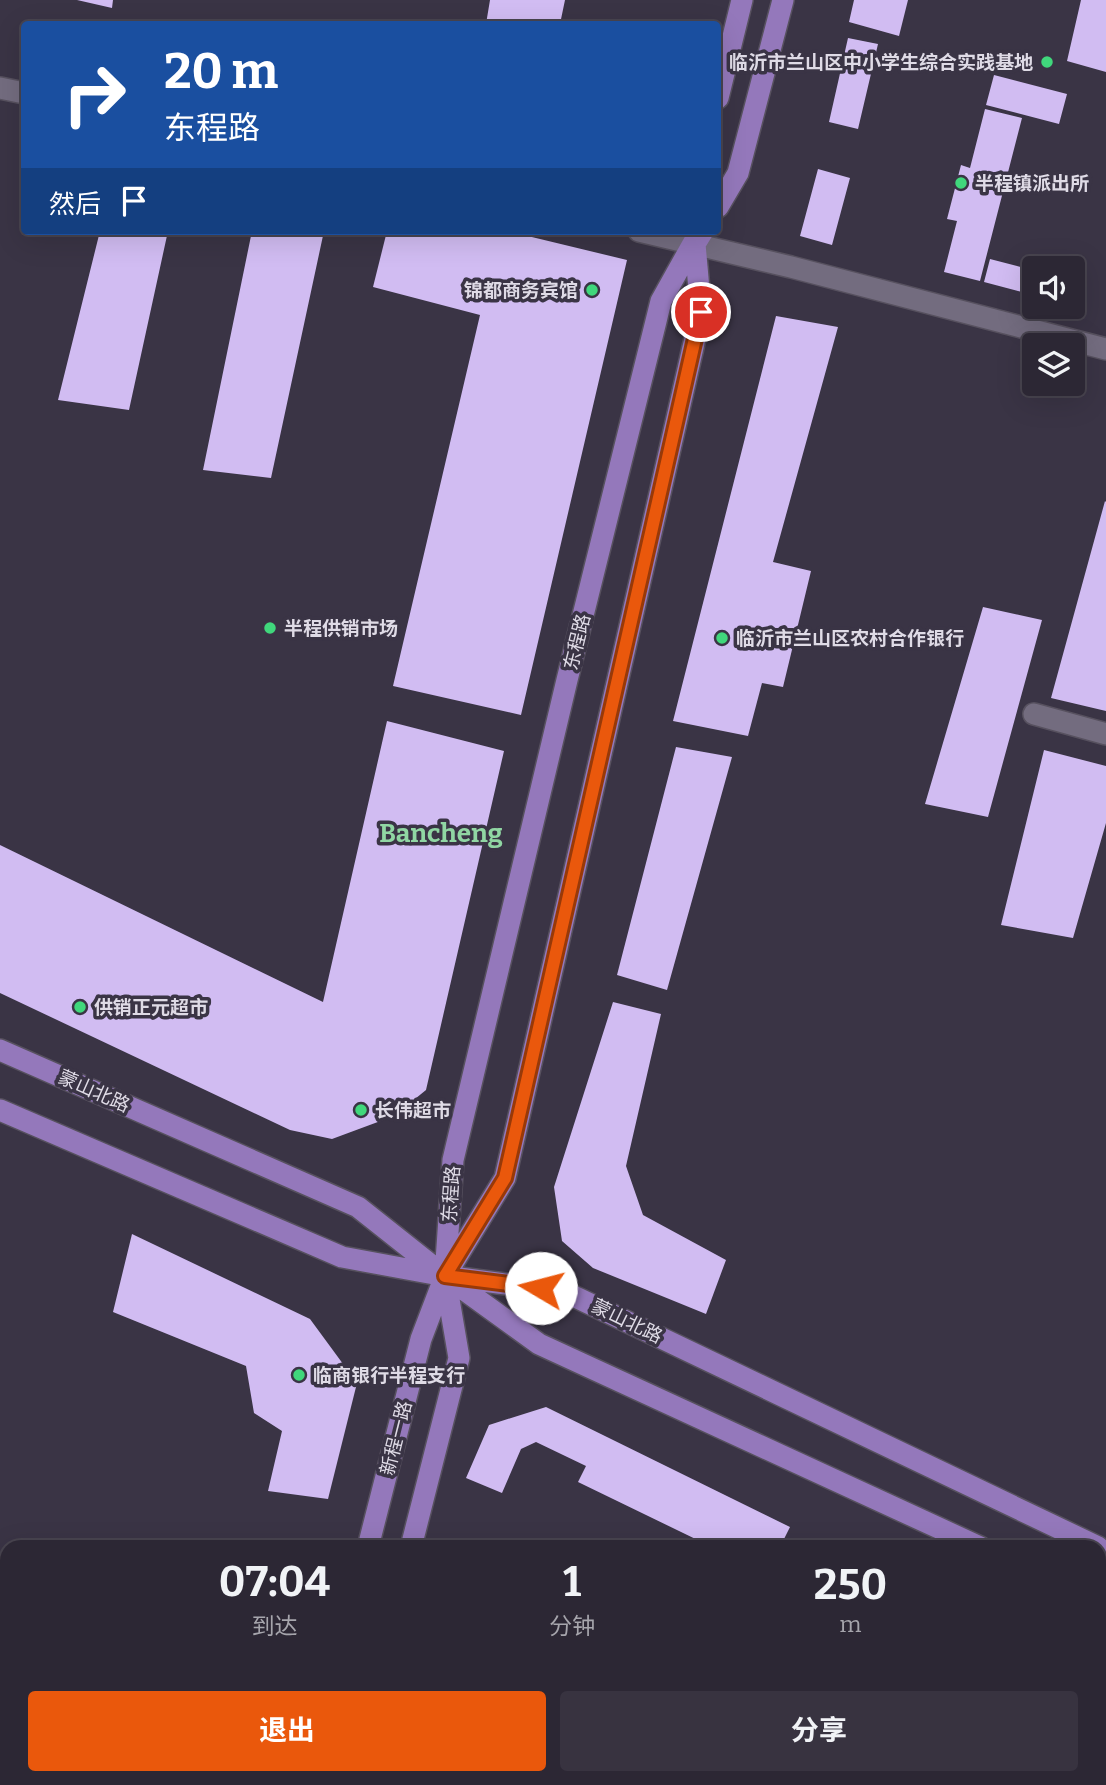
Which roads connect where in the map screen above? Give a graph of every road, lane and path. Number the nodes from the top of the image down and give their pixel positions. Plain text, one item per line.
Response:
1 (743, 0) edge
2 (783, 0) edge
3 (721, 86) edge
4 (0, 88) edge
5 (21, 92) edge
6 (721, 201) edge
7 (698, 235) edge
8 (1106, 349) edge
9 (1034, 714) dead end
10 (1106, 734) edge
11 (0, 1050) edge
12 (0, 1110) edge
13 (445, 1276) junction
14 (370, 1540) edge
15 (413, 1540) edge
16 (964, 1540) edge
17 (1084, 1540) edge

1 - 3 main road
2 - 6 main road
4 - 5 street
7 - 8 street
7 - 13 main road, 东程路
7 - 13 main road, 东程路
9 - 10 street
11 - 13 main road, 蒙山北路
12 - 13 main road
13 - 14 main road, 新程一路
13 - 15 main road
13 - 16 main road
13 - 17 main road, 蒙山北路

